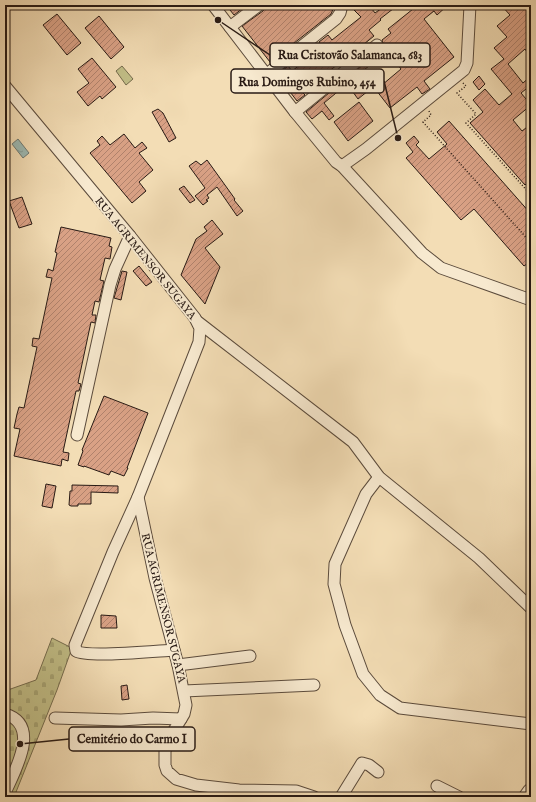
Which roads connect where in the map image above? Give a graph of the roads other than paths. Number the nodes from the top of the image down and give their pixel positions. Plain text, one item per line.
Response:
1 (213, 5) edge
2 (259, 5) edge
3 (342, 5) edge
4 (470, 5) edge
5 (230, 27) junction
6 (377, 46) dead end
7 (267, 74) junction
8 (5, 86) edge
9 (295, 112) junction
10 (342, 166) junction
11 (130, 236) junction
12 (531, 300) edge
13 (198, 322) junction
14 (77, 435) dead end
15 (379, 477) junction
16 (138, 497) junction
17 (531, 608) edge
18 (174, 650) junction
19 (250, 656) dead end
20 (178, 665) junction
21 (314, 685) dead end
22 (184, 691) junction
23 (5, 714) edge
24 (55, 718) dead end
25 (181, 719) junction
26 (531, 724) edge
27 (378, 772) dead end
28 (437, 786) dead end
29 (5, 793) edge
30 (314, 797) edge
31 (341, 797) edge
32 (459, 797) edge

1 - 5 street
2 - 5 street
3 - 7 street
4 - 10 street
5 - 7 street
6 - 9 street
7 - 9 street
8 - 11 street, RUA AGRIMENSOR SUGAYA
9 - 10 street
10 - 12 street
11 - 13 street, RUA AGRIMENSOR SUGAYA
11 - 14 street
13 - 15 street
13 - 16 street, RUA AGRIMENSOR SUGAYA
15 - 17 street
15 - 26 street
16 - 18 street, RUA AGRIMENSOR SUGAYA
16 - 18 street, RUA AGRIMENSOR SUGAYA
18 - 20 street, RUA AGRIMENSOR SUGAYA
19 - 20 street
20 - 22 street, RUA AGRIMENSOR SUGAYA
21 - 22 street
22 - 25 street, RUA AGRIMENSOR SUGAYA
23 - 29 street
24 - 25 street
25 - 30 street, RUA AGRIMENSOR SUGAYA
27 - 31 street
28 - 32 street

